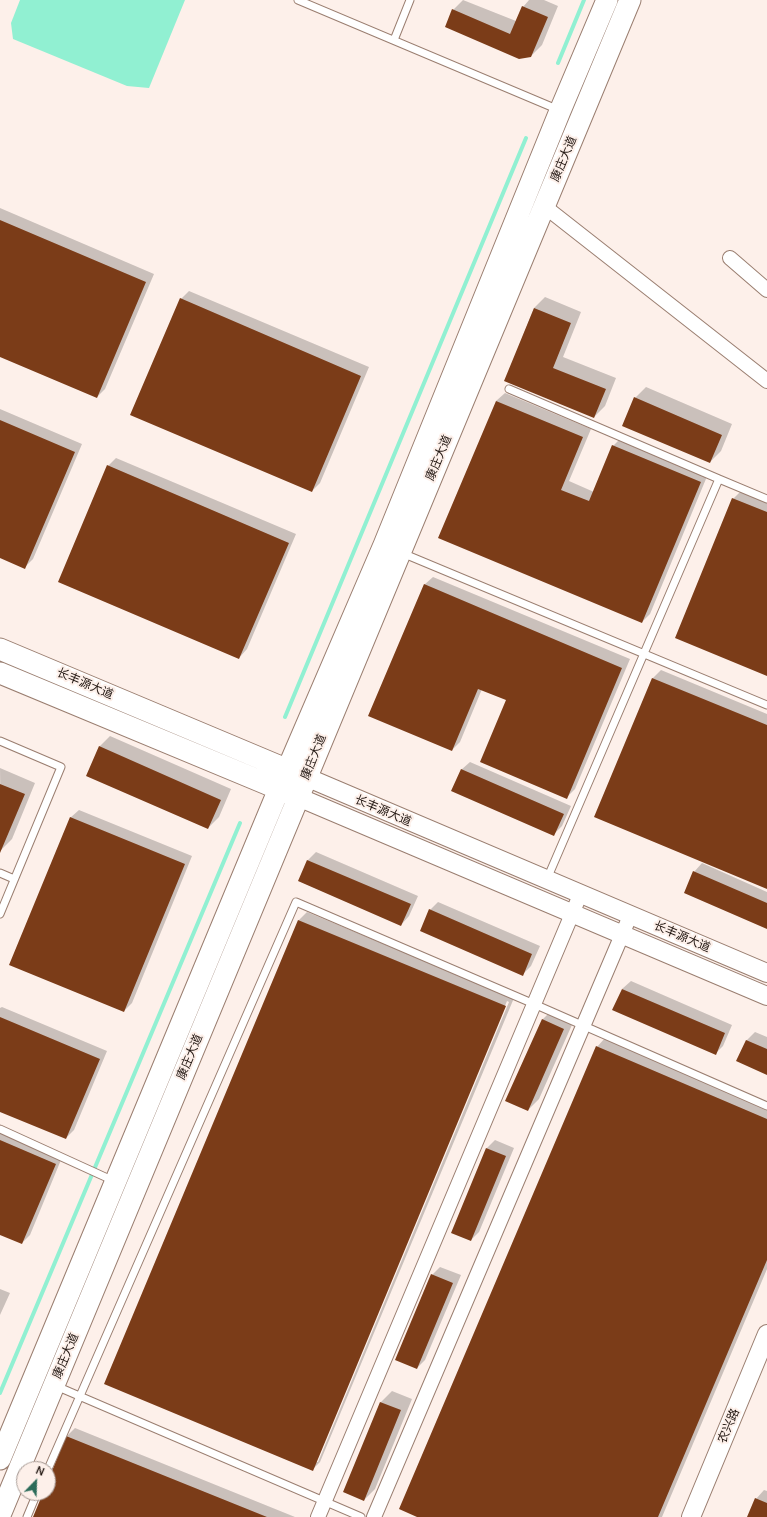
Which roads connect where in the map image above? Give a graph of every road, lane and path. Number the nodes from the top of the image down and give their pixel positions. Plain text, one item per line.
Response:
1 (298, 0) edge
2 (410, 0) edge
3 (607, 0) edge
4 (630, 0) edge
5 (394, 40) junction
6 (560, 110) junction
7 (544, 206) junction
8 (730, 258) dead end
9 (767, 290) edge
10 (767, 381) edge
11 (509, 389) dead end
12 (719, 479) junction
13 (767, 499) edge
14 (392, 549) junction
15 (0, 649) edge
16 (642, 653) junction
17 (0, 673) edge
18 (767, 705) edge
19 (0, 741) edge
20 (297, 773) junction
21 (279, 789) junction
22 (298, 797) junction
23 (0, 873) edge
24 (14, 879) junction
25 (546, 880) junction
26 (580, 895) junction
27 (0, 914) edge
28 (572, 914) junction
29 (630, 916) junction
30 (622, 935) junction
31 (767, 973) edge
32 (767, 996) edge
33 (534, 1004) junction
34 (583, 1025) junction
35 (767, 1106) edge
36 (0, 1129) edge
37 (106, 1178) junction
38 (767, 1334) edge
39 (54, 1386) junction
40 (80, 1396) junction
41 (0, 1459) edge
42 (52, 1461) edge
43 (33, 1501) edge
44 (325, 1502) junction
45 (0, 1515) edge
46 (26, 1517) edge
47 (318, 1517) edge
48 (361, 1517) edge
49 (374, 1517) edge
50 (691, 1517) edge

1 - 5 lane
2 - 5 lane
3 - 6 main road, 康庄大道
4 - 7 main road, 康庄大道
5 - 6 lane
6 - 14 main road, 康庄大道
7 - 10 street
7 - 14 main road, 康庄大道
8 - 9 street
11 - 12 lane
12 - 13 lane
12 - 16 lane
14 - 16 lane
14 - 20 main road, 康庄大道
15 - 20 main road, 长丰源大道
16 - 18 lane
16 - 25 lane
17 - 21 main road, 长丰源大道
19 - 24 lane
20 - 21 main road, 康庄大道
20 - 22 main road, 康庄大道
20 - 25 street, 长丰源大道
21 - 22 main road, 长丰源大道
21 - 37 main road, 康庄大道
22 - 28 street, 长丰源大道
22 - 39 main road, 康庄大道
23 - 24 lane
24 - 27 lane
25 - 26 street, 长丰源大道
26 - 28 street
26 - 29 street, 长丰源大道
28 - 30 street, 长丰源大道
28 - 33 street
29 - 30 street
29 - 31 street, 长丰源大道
30 - 32 street, 长丰源大道
30 - 34 street
33 - 34 lane
33 - 40 lane
33 - 44 street
34 - 35 lane
34 - 49 street
36 - 37 lane
37 - 41 main road, 康庄大道
38 - 50 street, 农兴路
39 - 40 lane
39 - 45 main road, 康庄大道
40 - 42 lane
40 - 44 lane
43 - 46 lane
44 - 47 street
44 - 48 lane

